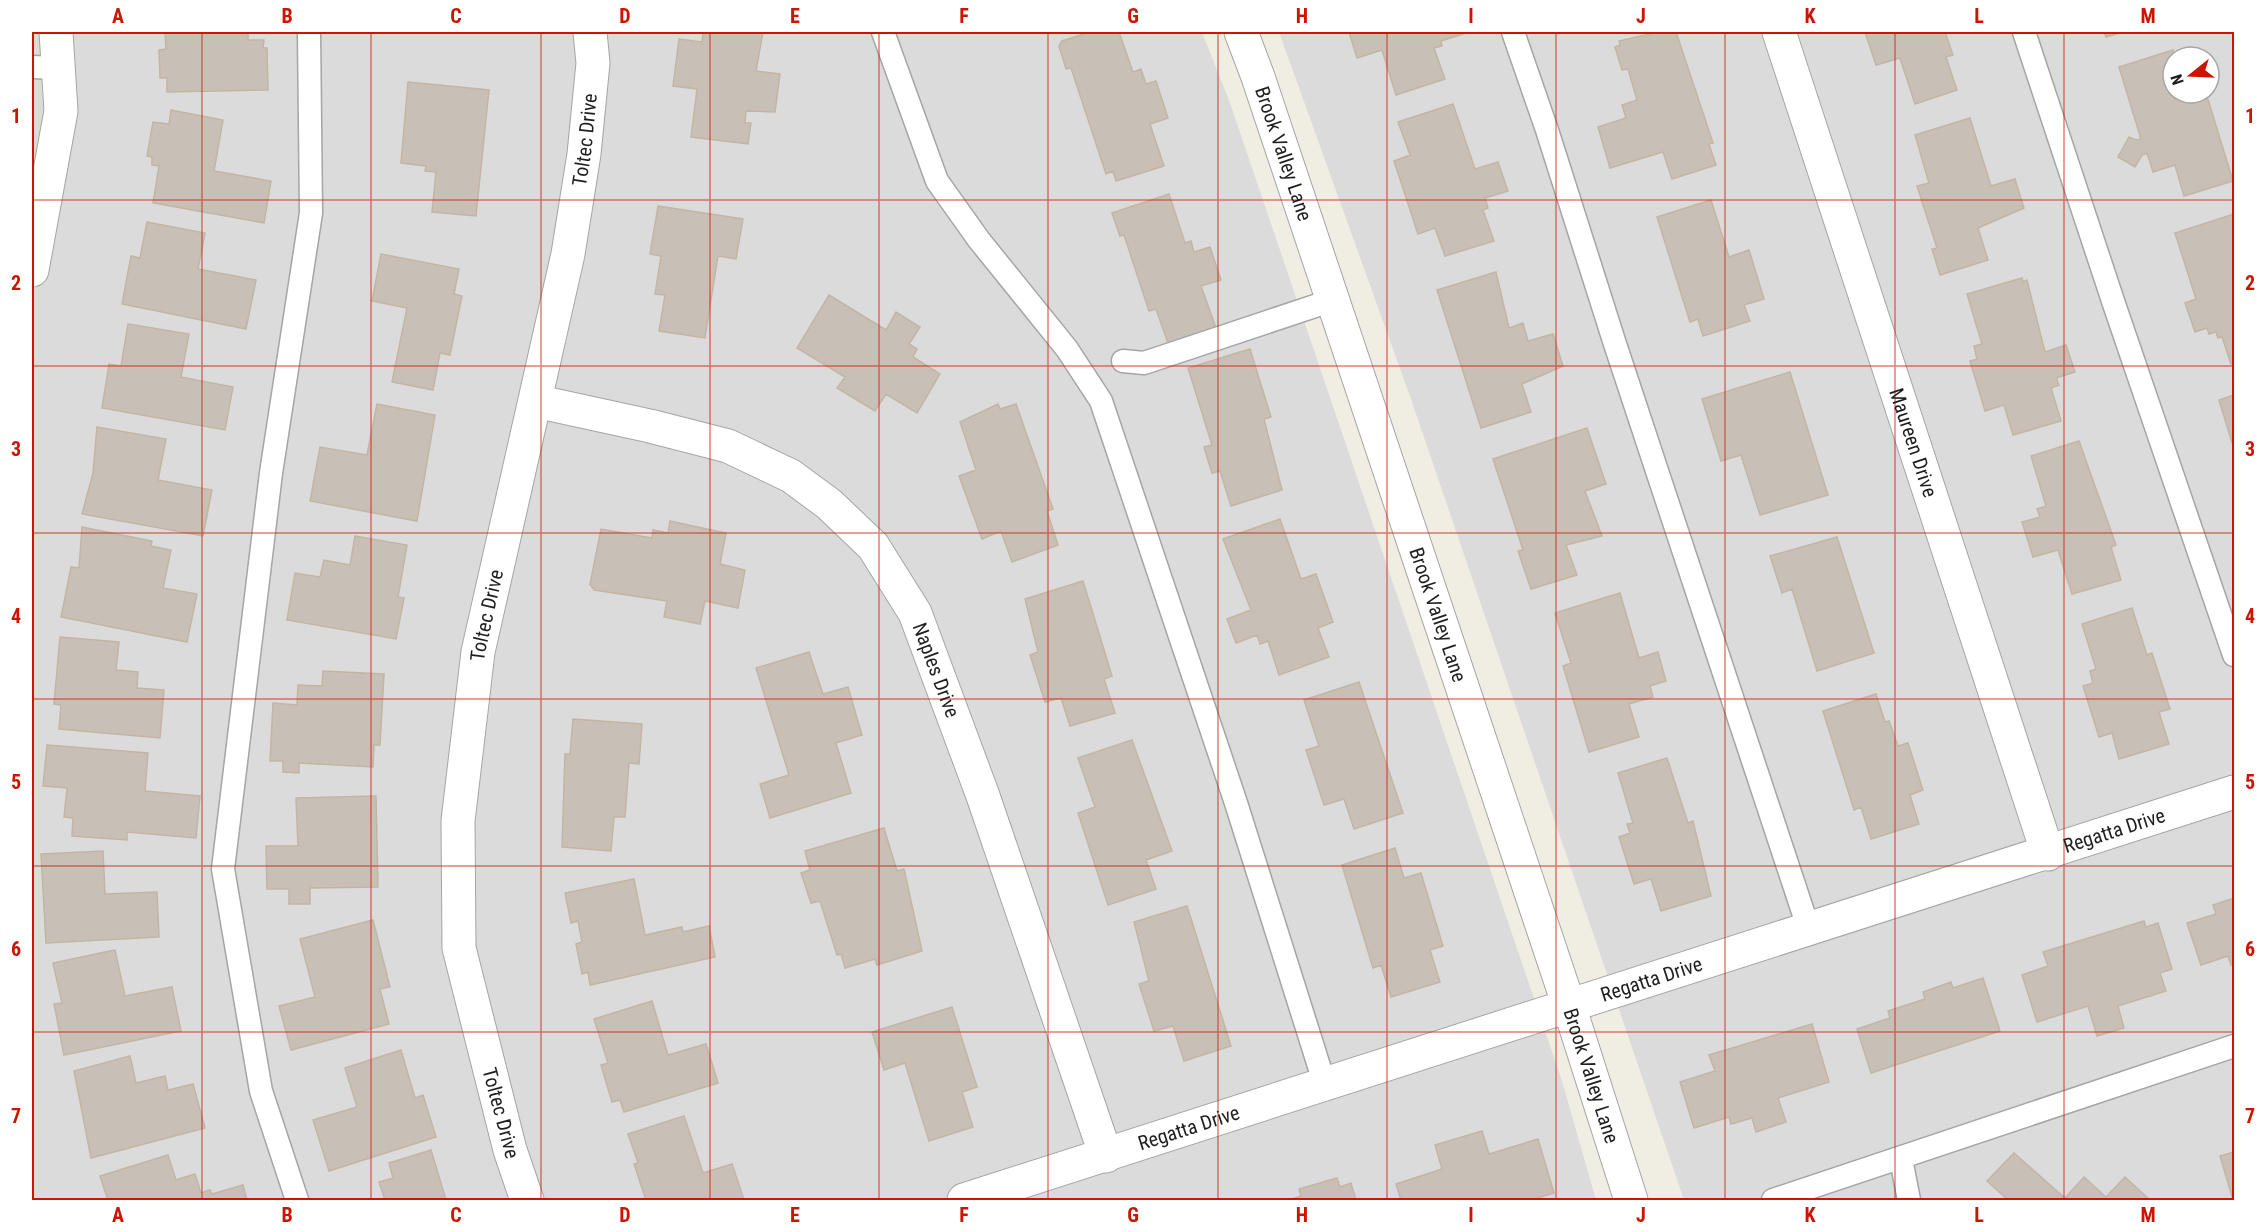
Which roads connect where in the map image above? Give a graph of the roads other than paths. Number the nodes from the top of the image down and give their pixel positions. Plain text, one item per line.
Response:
1 (56, 32) edge
2 (309, 32) edge
3 (590, 32) edge
4 (884, 32) edge
5 (1241, 32) edge
6 (1513, 32) edge
7 (1779, 32) edge
8 (2024, 32) edge
9 (45, 67) edge
10 (32, 270) edge
11 (1333, 300) junction
12 (1123, 361) dead end
13 (535, 401) junction
14 (2235, 655) edge
15 (2235, 792) edge
16 (2048, 854) junction
17 (1809, 930) junction
18 (1569, 1006) junction
19 (2235, 1046) edge
20 (1325, 1085) junction
21 (1106, 1156) junction
22 (1901, 1159) junction
23 (297, 1200) edge
24 (527, 1200) edge
25 (964, 1200) edge
26 (1631, 1200) edge
27 (1773, 1200) edge
28 (1909, 1200) edge

1 - 9 street
2 - 23 lane
3 - 13 street, Toltec Drive
4 - 20 lane
5 - 11 street, Brook Valley Lane
6 - 17 lane
7 - 16 street, Maureen Drive
8 - 14 lane
9 - 10 street
11 - 12 lane
11 - 18 street, Brook Valley Lane
13 - 21 street, Naples Drive
13 - 24 street, Toltec Drive
15 - 16 street, Regatta Drive
16 - 17 street, Regatta Drive
17 - 18 street, Regatta Drive
18 - 20 street, Regatta Drive
18 - 26 street, Brook Valley Lane
19 - 22 lane
20 - 21 street, Regatta Drive
21 - 25 street, Regatta Drive
22 - 27 lane
22 - 28 lane

